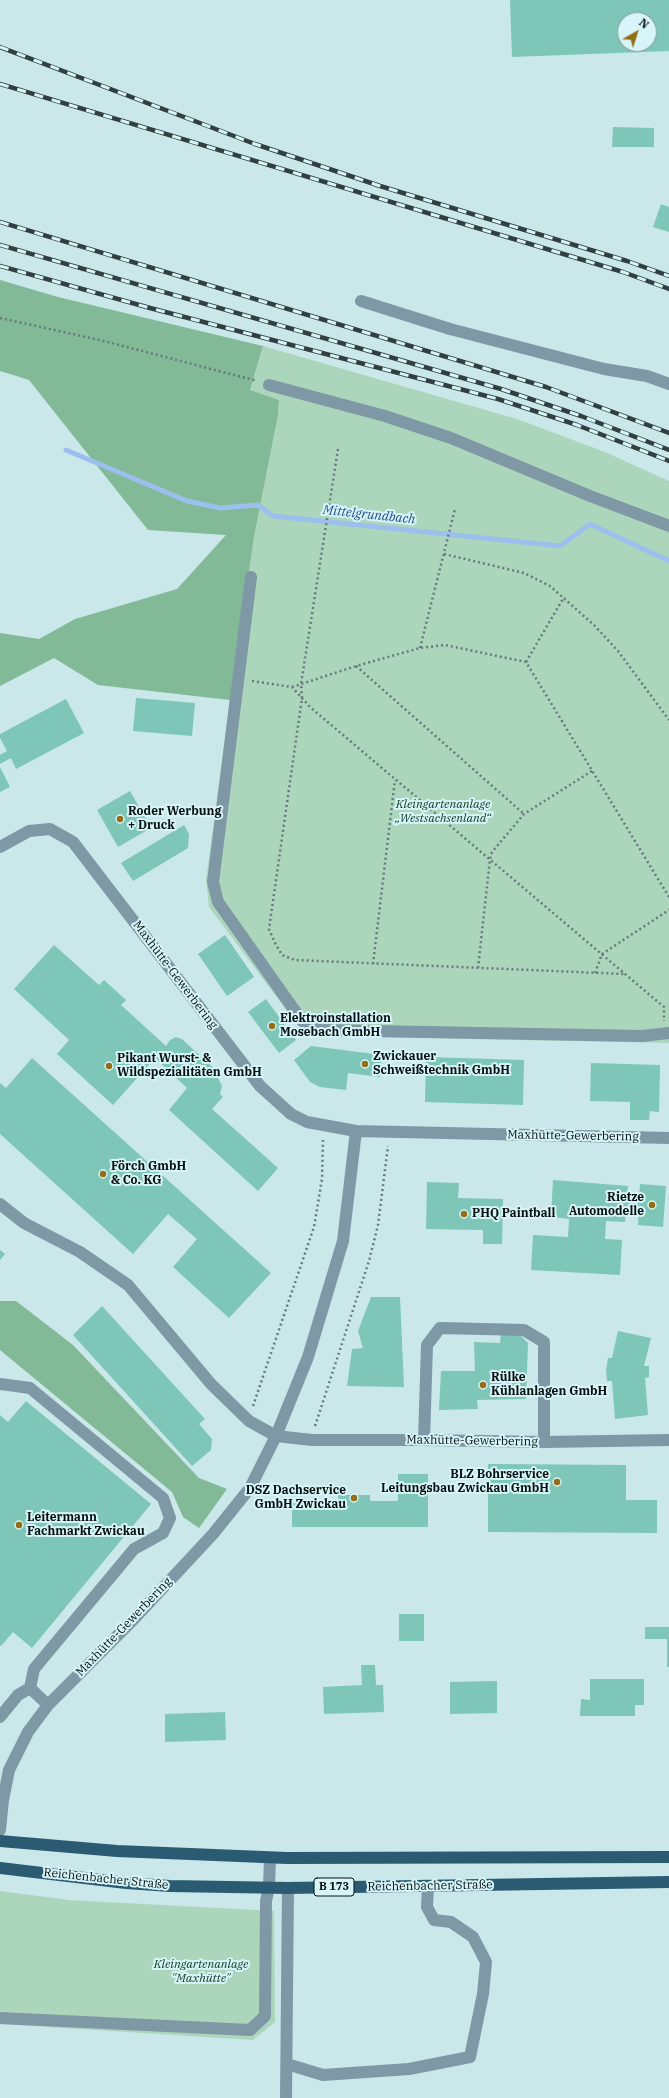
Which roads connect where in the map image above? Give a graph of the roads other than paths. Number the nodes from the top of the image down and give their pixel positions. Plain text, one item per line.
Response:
1 (360, 301) dead end
2 (669, 384) edge
3 (269, 385) road end
4 (669, 526) edge
5 (251, 578) dead end
6 (0, 847) edge
7 (667, 1029) edge
8 (356, 1131) junction
9 (669, 1138) edge
10 (0, 1204) edge
11 (0, 1384) edge
12 (276, 1436) junction
13 (424, 1440) junction
14 (669, 1440) edge
15 (544, 1442) junction
16 (30, 1688) junction
17 (48, 1704) junction
18 (0, 1718) edge
19 (0, 1830) edge
20 (0, 1841) edge
21 (669, 1857) edge
22 (270, 1858) junction
23 (0, 1868) edge
24 (669, 1882) edge
25 (428, 1886) junction
26 (269, 1887) junction
27 (288, 1888) junction
28 (0, 2018) edge
29 (286, 2064) junction
30 (286, 2098) edge

1 - 2 street
3 - 4 street
5 - 7 street
6 - 8 street, Maxhütte-Gewerbering
8 - 9 street, Maxhütte-Gewerbering
8 - 12 street, Maxhütte-Gewerbering
10 - 12 street, Maxhütte-Gewerbering
11 - 16 street
12 - 13 street, Maxhütte-Gewerbering
12 - 17 street, Maxhütte-Gewerbering
13 - 15 street, Maxhütte-Gewerbering
13 - 15 street
14 - 15 street, Maxhütte-Gewerbering
16 - 17 street
16 - 18 street
17 - 19 street, Maxhütte-Gewerbering
20 - 22 main road
21 - 22 main road
22 - 26 street
23 - 26 main road, Reichenbacher Straße / B 173
24 - 25 main road, Reichenbacher Straße / B 173
25 - 27 main road, Reichenbacher Straße / B 173
25 - 29 street
26 - 27 main road, Reichenbacher Straße / B 173
26 - 28 street
27 - 29 street
29 - 30 street

